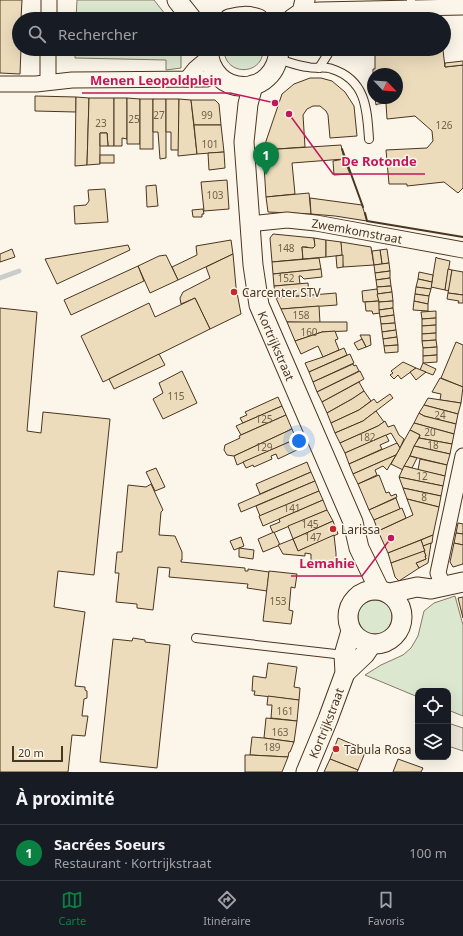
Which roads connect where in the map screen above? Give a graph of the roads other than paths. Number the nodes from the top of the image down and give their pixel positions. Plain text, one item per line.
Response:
1 (50, 0) edge
2 (463, 7) edge
3 (412, 9) edge
4 (300, 10) edge
5 (49, 12) edge
6 (48, 56) edge
7 (278, 56) edge
8 (282, 56) edge
9 (327, 56) edge
10 (216, 66) edge
11 (319, 68) junction
12 (48, 82) junction
13 (0, 84) edge
14 (253, 85) junction
15 (244, 130) junction
16 (369, 139) dead end
17 (250, 224) junction
18 (463, 250) edge
19 (463, 456) edge
20 (359, 548) junction
21 (463, 582) edge
22 (437, 588) junction
23 (384, 591) junction
24 (359, 594) junction
25 (403, 614) junction
26 (351, 631) junction
27 (196, 638) dead end
28 (371, 645) junction
29 (345, 664) junction
30 (306, 772) edge

1 - 5 street
2 - 3 street
3 - 4 street
6 - 12 street
7 - 14 street
8 - 11 lane
9 - 11 lane
10 - 12 street
10 - 14 street
10 - 15 street, Kortrijkstraat
11 - 16 lane
12 - 13 street
14 - 15 street, Kortrijkstraat
15 - 17 street, Kortrijkstraat
17 - 18 street, Zwemkomstraat
17 - 20 street, Kortrijkstraat
19 - 22 street
20 - 23 street, Kortrijkstraat
20 - 24 street, Kortrijkstraat
21 - 22 street
22 - 23 street
22 - 25 street
23 - 24 street
23 - 25 street
24 - 26 street
25 - 28 street
26 - 28 street
26 - 29 street, Kortrijkstraat
27 - 29 lane
28 - 29 street, Kortrijkstraat
29 - 30 street, Kortrijkstraat

